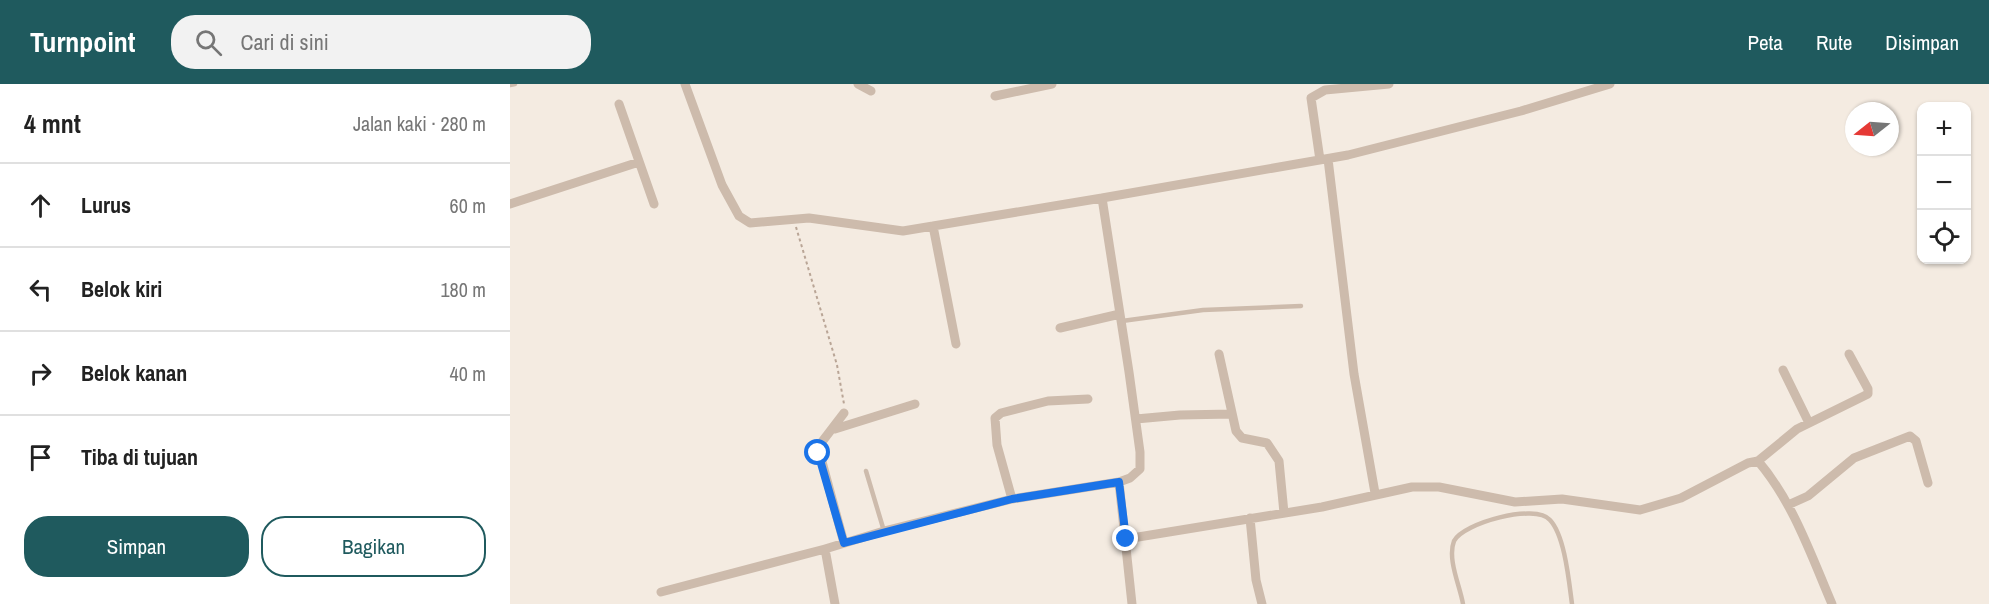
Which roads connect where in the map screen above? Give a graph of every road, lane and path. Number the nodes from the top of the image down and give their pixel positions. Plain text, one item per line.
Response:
1 (515, 84) edge
2 (685, 84) edge
3 (858, 84) edge
4 (1052, 84) edge
5 (1389, 84) edge
6 (1610, 84) edge
7 (1041, 85) edge
8 (510, 86) edge
9 (871, 91) dead end
10 (995, 96) dead end
11 (619, 104) dead end
12 (1324, 160) junction
13 (639, 162) junction
14 (1102, 198) junction
15 (510, 204) edge
16 (654, 204) dead end
17 (794, 220) junction
18 (933, 226) junction
19 (1301, 306) dead end
20 (1121, 318) junction
21 (1060, 328) dead end
22 (956, 344) dead end
23 (1219, 354) dead end
24 (1849, 354) dead end
25 (1784, 370) dead end
26 (1088, 399) dead end
27 (915, 404) dead end
28 (844, 413) joint
29 (1232, 414) junction
30 (1136, 419) junction
31 (1809, 423) junction
32 (831, 430) junction
33 (1758, 461) junction
34 (866, 471) dead end
35 (1119, 482) junction
36 (1928, 483) dead end
37 (1375, 493) junction
38 (1012, 499) junction
39 (1788, 505) junction
40 (1284, 513) junction
41 (1250, 518) junction
42 (884, 531) junction
43 (1126, 539) junction
44 (844, 543) junction
45 (825, 549) junction
46 (660, 592) dead end
47 (835, 604) edge
48 (1132, 604) edge
49 (1262, 604) edge
50 (1464, 604) edge
51 (1572, 604) edge
52 (1832, 604) edge

1 - 8 lane
2 - 17 street
3 - 9 street
4 - 7 street
5 - 12 street
6 - 12 street
7 - 10 street
11 - 13 street
12 - 14 street
12 - 37 street
13 - 15 street
13 - 16 street
14 - 18 street
14 - 20 street
17 - 18 street
17 - 28 path
18 - 22 street
19 - 20 lane
20 - 21 street
20 - 30 street
23 - 29 street
24 - 31 street
25 - 31 street
26 - 38 street
27 - 32 street
28 - 32 street
29 - 30 street
29 - 40 street
30 - 35 street
31 - 33 street
32 - 44 street
33 - 37 street
33 - 39 street
34 - 42 lane
35 - 38 street
35 - 43 street
36 - 39 street
37 - 40 street
38 - 42 street
39 - 52 street
40 - 41 street
41 - 43 street
41 - 49 street
42 - 44 street
43 - 48 street
44 - 45 street
45 - 46 street
45 - 47 street
50 - 51 lane

